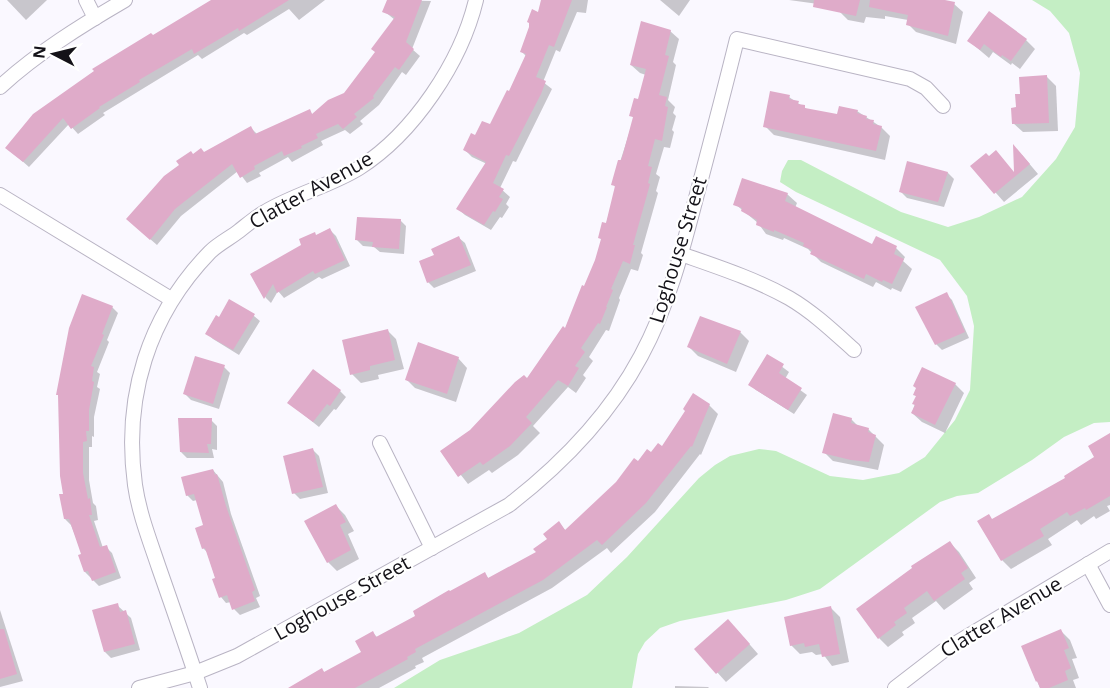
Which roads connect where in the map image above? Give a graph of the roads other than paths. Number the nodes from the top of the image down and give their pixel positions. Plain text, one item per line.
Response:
1 (86, 0) edge
2 (125, 0) edge
3 (476, 0) edge
4 (95, 18) junction
5 (0, 87) edge
6 (943, 106) dead end
7 (0, 195) edge
8 (681, 254) junction
9 (171, 299) junction
10 (854, 350) dead end
11 (381, 443) dead end
12 (432, 548) junction
13 (1110, 551) edge
14 (1088, 564) junction
15 (1110, 605) edge
16 (195, 673) junction
17 (139, 688) edge
18 (200, 688) edge
19 (895, 688) edge

1 - 4 street
2 - 4 street
3 - 9 street, Clatter Avenue
4 - 5 street
6 - 8 street, Loghouse Street
7 - 9 street
8 - 10 street
8 - 12 street, Loghouse Street
9 - 16 street, Clatter Avenue
11 - 12 street
12 - 16 street, Loghouse Street
13 - 14 street, Clatter Avenue
14 - 15 street
14 - 19 street, Clatter Avenue
16 - 17 street, Loghouse Street
16 - 18 street, Clatter Avenue

